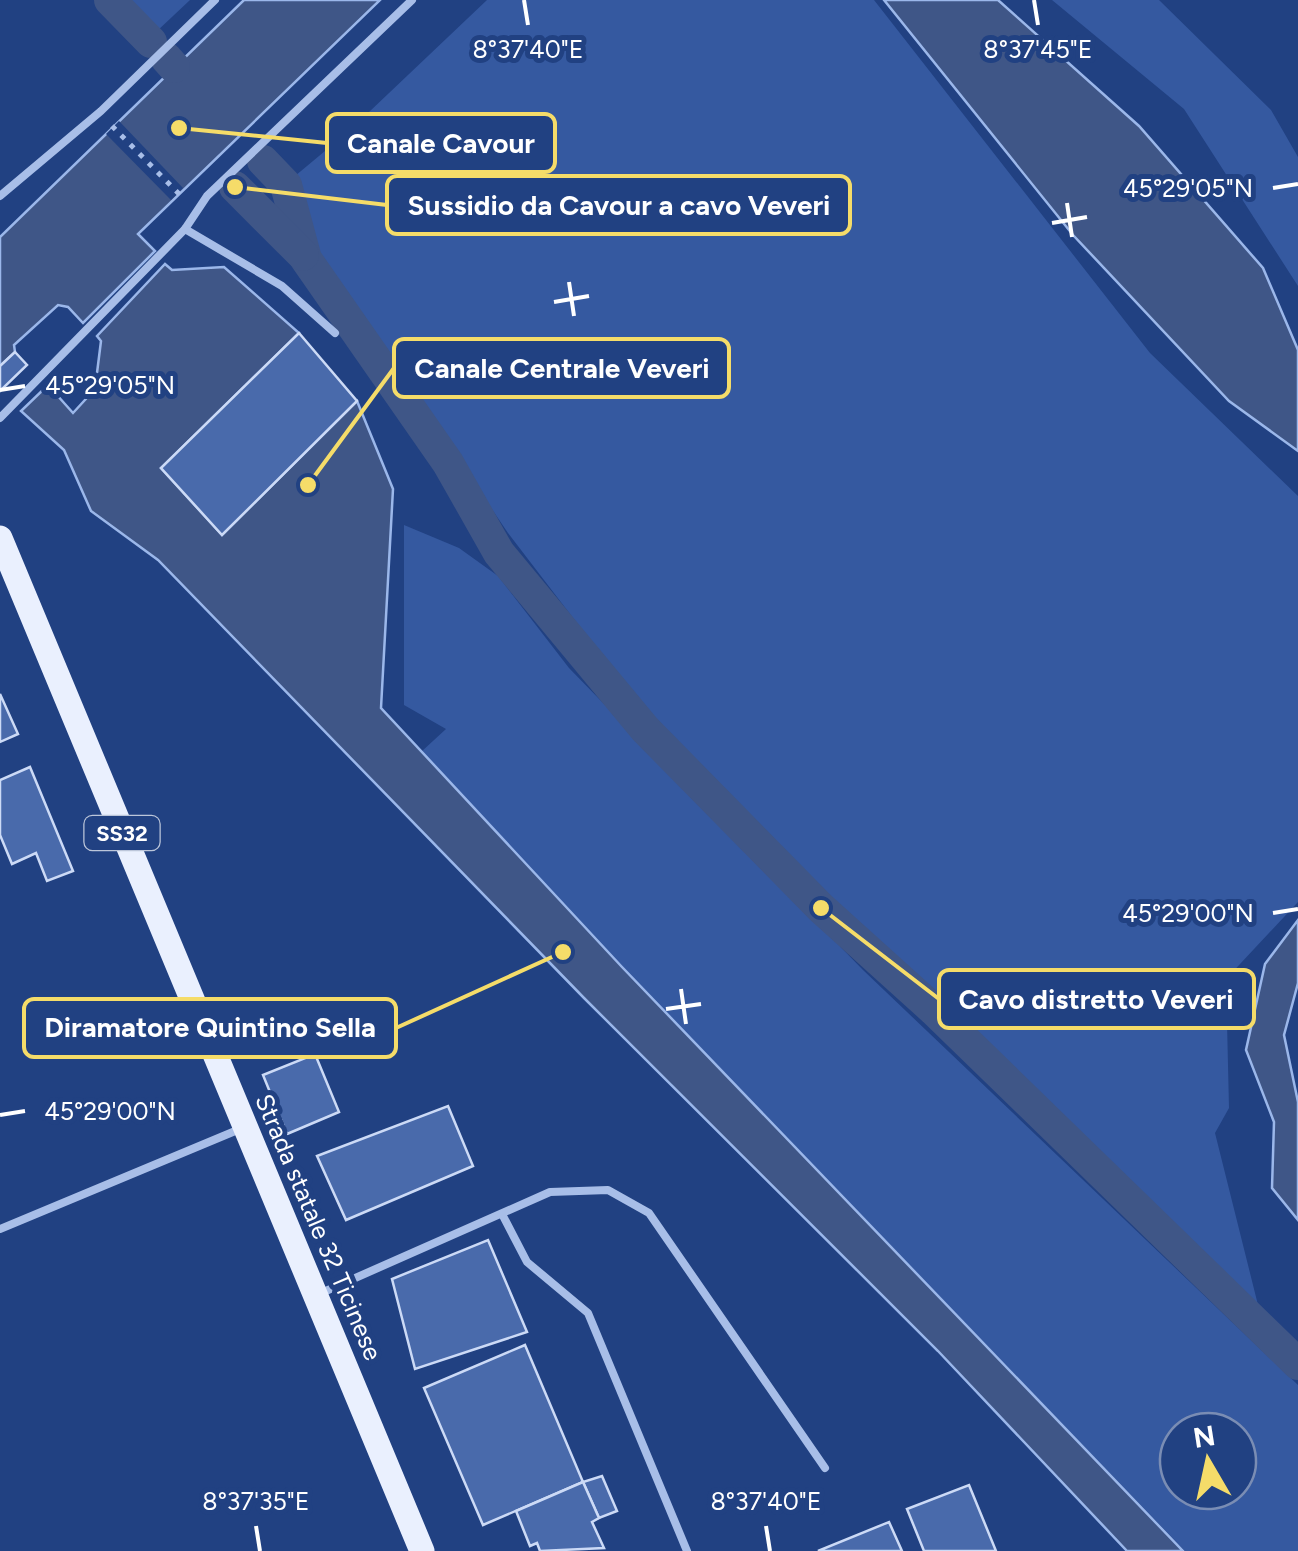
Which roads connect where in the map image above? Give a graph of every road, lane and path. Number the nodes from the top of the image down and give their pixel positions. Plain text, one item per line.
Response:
1 (215, 0) edge
2 (412, 0) edge
3 (114, 127) dead end
4 (178, 194) dead end
5 (0, 196) edge
6 (186, 229) junction
7 (335, 333) dead end
8 (0, 418) edge
9 (0, 538) edge
10 (244, 1128) junction
11 (502, 1214) junction
12 (0, 1229) edge
13 (315, 1296) junction
14 (825, 1468) dead end
15 (422, 1551) edge
16 (686, 1551) edge

1 - 5 lane
2 - 6 lane
3 - 4 path
6 - 7 lane
6 - 8 lane
9 - 10 main road, Strada statale 32 Ticinese / SS32
10 - 12 lane
10 - 13 main road, Strada statale 32 Ticinese / SS32
11 - 13 lane
11 - 14 lane
11 - 16 lane
13 - 15 main road, Strada statale 32 Ticinese / SS32

